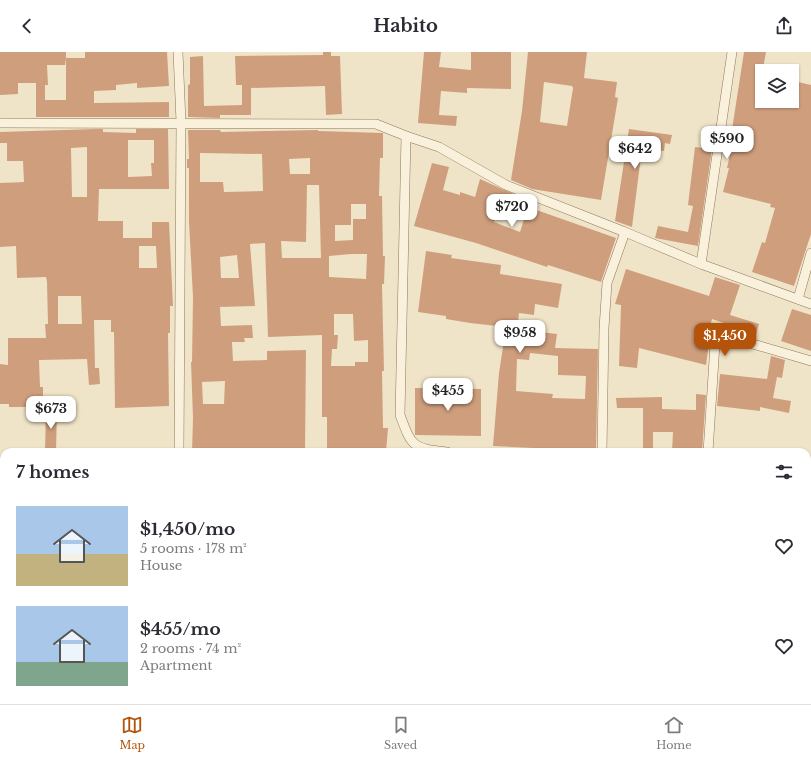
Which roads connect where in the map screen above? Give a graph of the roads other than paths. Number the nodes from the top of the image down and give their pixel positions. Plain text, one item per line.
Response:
1 (178, 52) edge
2 (732, 52) edge
3 (181, 122) junction
4 (0, 123) edge
5 (406, 136) junction
6 (625, 232) junction
7 (811, 253) edge
8 (701, 264) junction
9 (798, 299) junction
10 (811, 304) edge
11 (811, 361) edge
12 (179, 448) edge
13 (422, 448) edge
14 (602, 448) edge
15 (708, 448) edge

1 - 3 street
2 - 8 street
3 - 4 street
3 - 5 street
3 - 12 street
5 - 6 street
5 - 13 street
6 - 8 street
6 - 14 street
7 - 9 street
8 - 9 street
9 - 10 street
11 - 15 street

